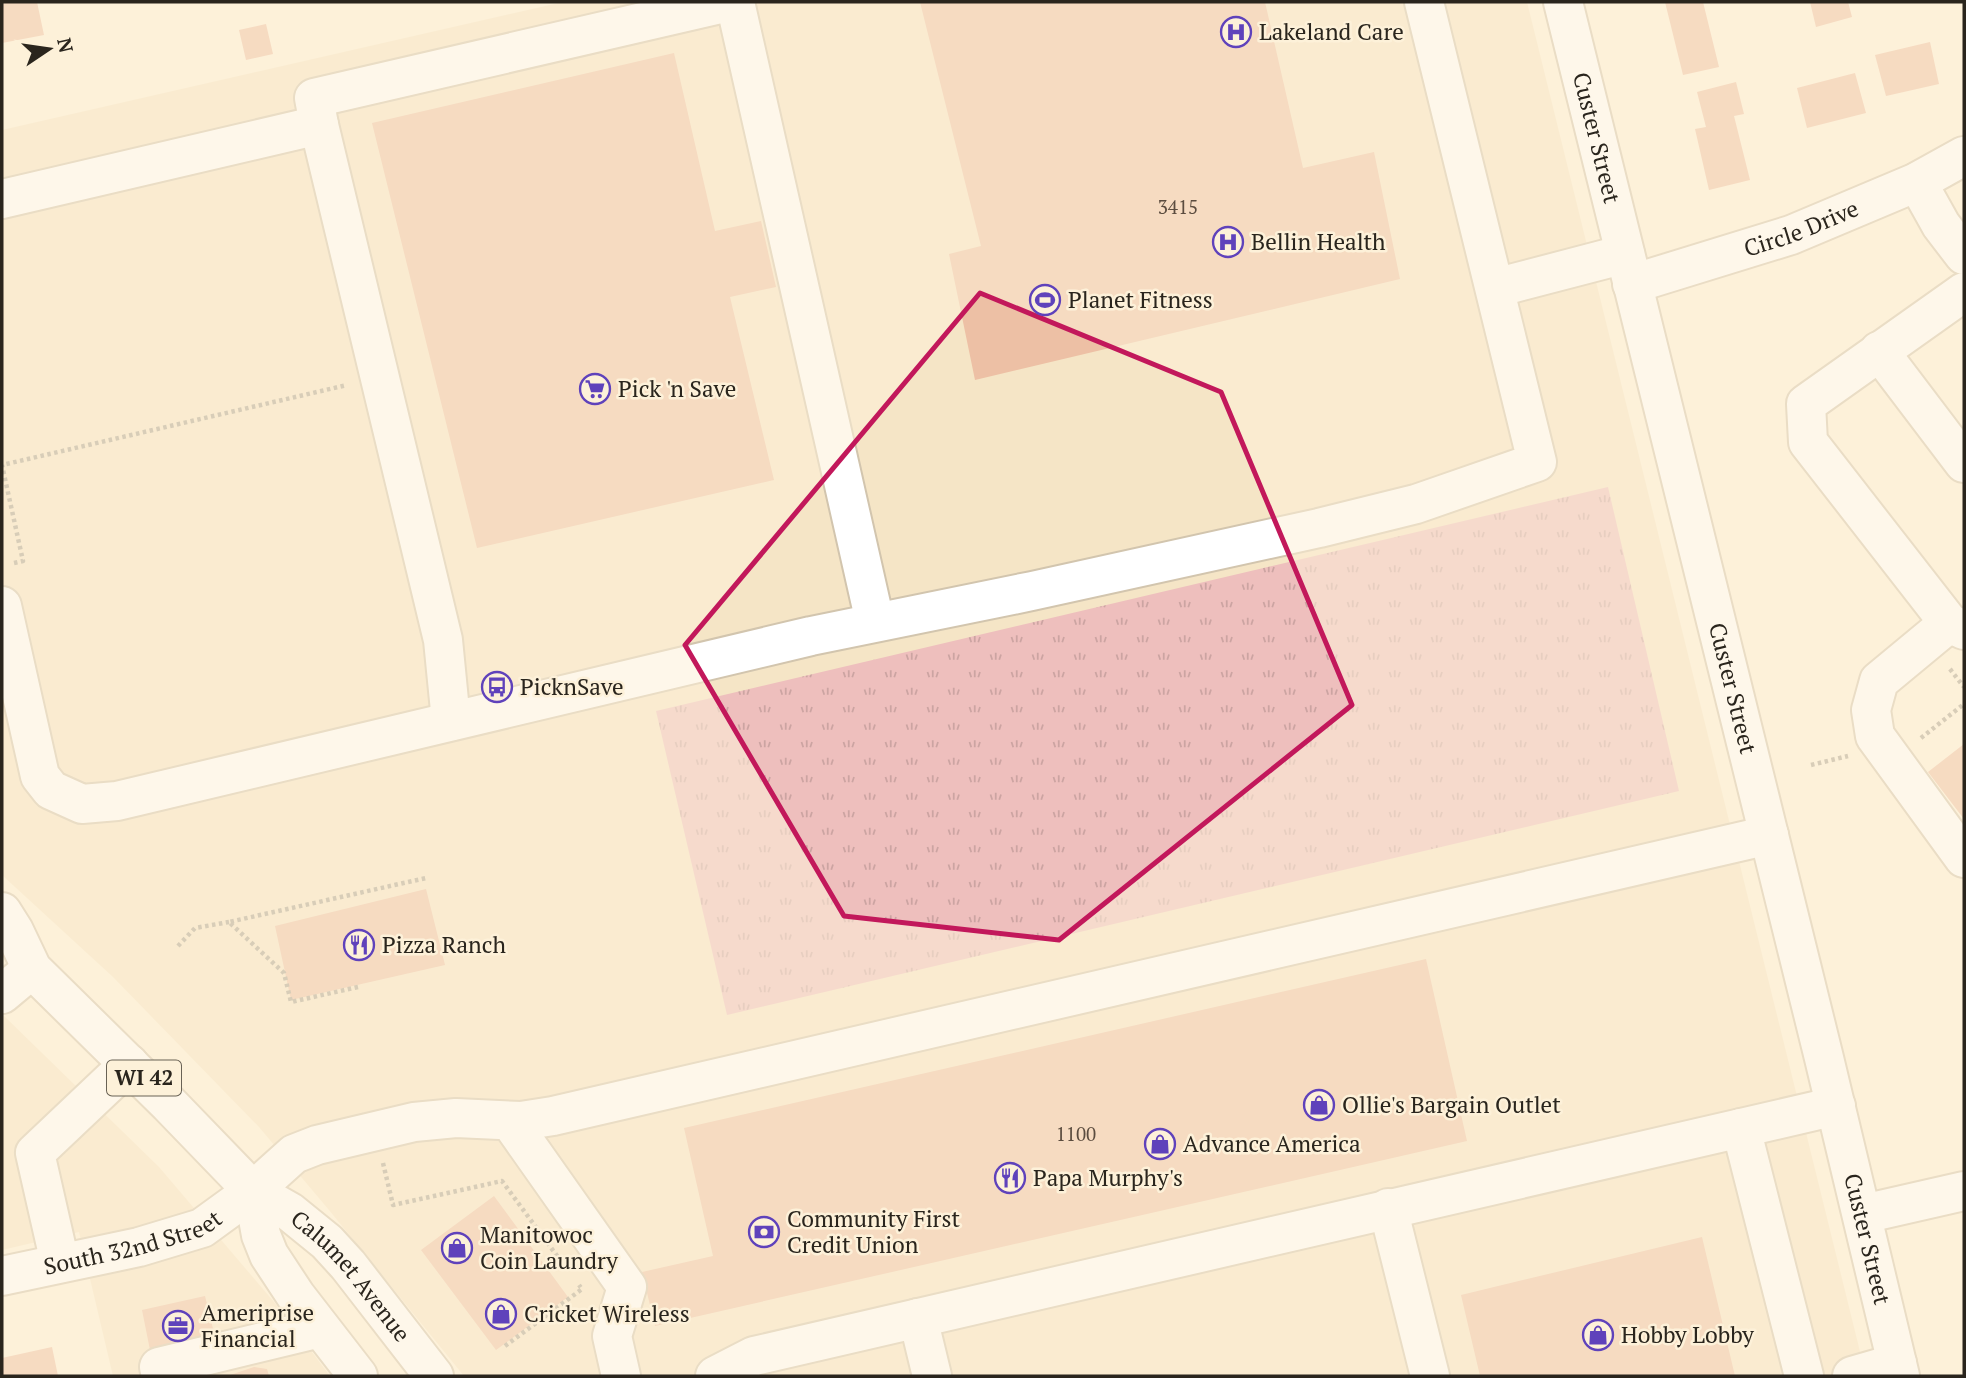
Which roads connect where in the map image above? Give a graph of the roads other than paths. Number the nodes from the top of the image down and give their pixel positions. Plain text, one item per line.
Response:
1 (729, 2) edge
2 (734, 2) edge
3 (1424, 2) edge
4 (1563, 2) edge
5 (319, 125) junction
6 (1964, 156) edge
7 (1917, 182) junction
8 (2, 199) edge
9 (1964, 255) edge
10 (1629, 269) junction
11 (1494, 288) junction
12 (1964, 292) edge
13 (1878, 351) junction
14 (1964, 463) edge
15 (2, 606) edge
16 (875, 622) junction
17 (1956, 627) edge
18 (6, 643) edge
19 (452, 721) junction
20 (1769, 835) junction
21 (1964, 858) edge
22 (2, 912) edge
23 (17, 967) edge
24 (2, 994) edge
25 (129, 1064) junction
26 (1836, 1106) junction
27 (510, 1121) junction
28 (1741, 1128) junction
29 (253, 1191) junction
30 (1964, 1191) edge
31 (1388, 1208) junction
32 (1863, 1214) junction
33 (60, 1263) junction
34 (2, 1276) edge
35 (918, 1318) junction
36 (320, 1328) junction
37 (1899, 1370) edge
38 (161, 1376) edge
39 (358, 1376) edge
40 (434, 1376) edge
41 (621, 1376) edge
42 (715, 1376) edge
43 (932, 1376) edge
44 (1430, 1376) edge
45 (1804, 1376) edge
46 (1852, 1376) edge

1 - 5 street
2 - 16 street
3 - 11 street
4 - 10 street, Custer Street
5 - 8 street
5 - 19 street
6 - 7 street, Circle Drive
7 - 9 street
7 - 10 street, Circle Drive
10 - 11 street, Circle Drive
10 - 20 street, Custer Street
11 - 16 street
12 - 13 street
13 - 14 street
13 - 17 street
15 - 18 street
16 - 19 street
17 - 21 street
18 - 19 street
20 - 26 street, Custer Street
20 - 27 street, South 32nd Street
22 - 23 street, Calumet Avenue / WI 42
23 - 24 street
23 - 25 street, Calumet Avenue / WI 42
25 - 29 street, Calumet Avenue / WI 42
25 - 33 street
26 - 28 street
26 - 32 street, Custer Street
27 - 29 street, South 32nd Street
27 - 41 street
28 - 31 street
28 - 45 street
29 - 33 street, South 32nd Street
29 - 36 street, Calumet Avenue
29 - 40 street, Calumet Avenue / WI 42
30 - 32 street
31 - 35 street
31 - 44 street
32 - 37 street, Custer Street
33 - 34 street, South 32nd Street
35 - 42 street
35 - 43 street
36 - 38 street
36 - 39 street, Calumet Avenue
37 - 46 street

